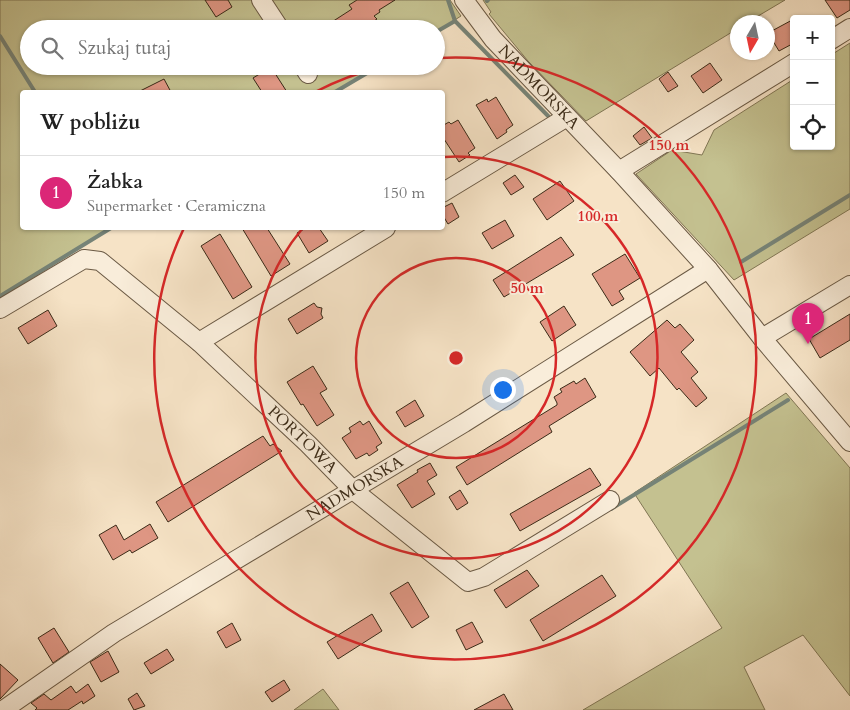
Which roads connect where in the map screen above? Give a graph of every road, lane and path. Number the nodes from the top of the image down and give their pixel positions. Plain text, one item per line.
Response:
1 (261, 0) edge
2 (464, 0) edge
3 (274, 20) edge
4 (850, 28) edge
5 (835, 37) edge
6 (790, 65) edge
7 (567, 117) junction
8 (620, 171) junction
9 (445, 191) edge
10 (383, 230) edge
11 (708, 269) junction
12 (850, 285) edge
13 (0, 309) edge
14 (762, 338) junction
15 (199, 342) junction
16 (850, 442) edge
17 (353, 490) junction
18 (610, 500) dead end
19 (3, 710) edge

1 - 3 street
2 - 7 street, NADMORSKA
4 - 5 street
6 - 8 street
7 - 8 street, NADMORSKA
7 - 9 street
8 - 11 street, NADMORSKA
10 - 15 street
11 - 14 street, NADMORSKA
11 - 17 street, NADMORSKA
12 - 14 street
13 - 15 street, PORTOWA
14 - 16 street, NADMORSKA
15 - 17 street, PORTOWA
17 - 18 street, PORTOWA
17 - 19 street, NADMORSKA

